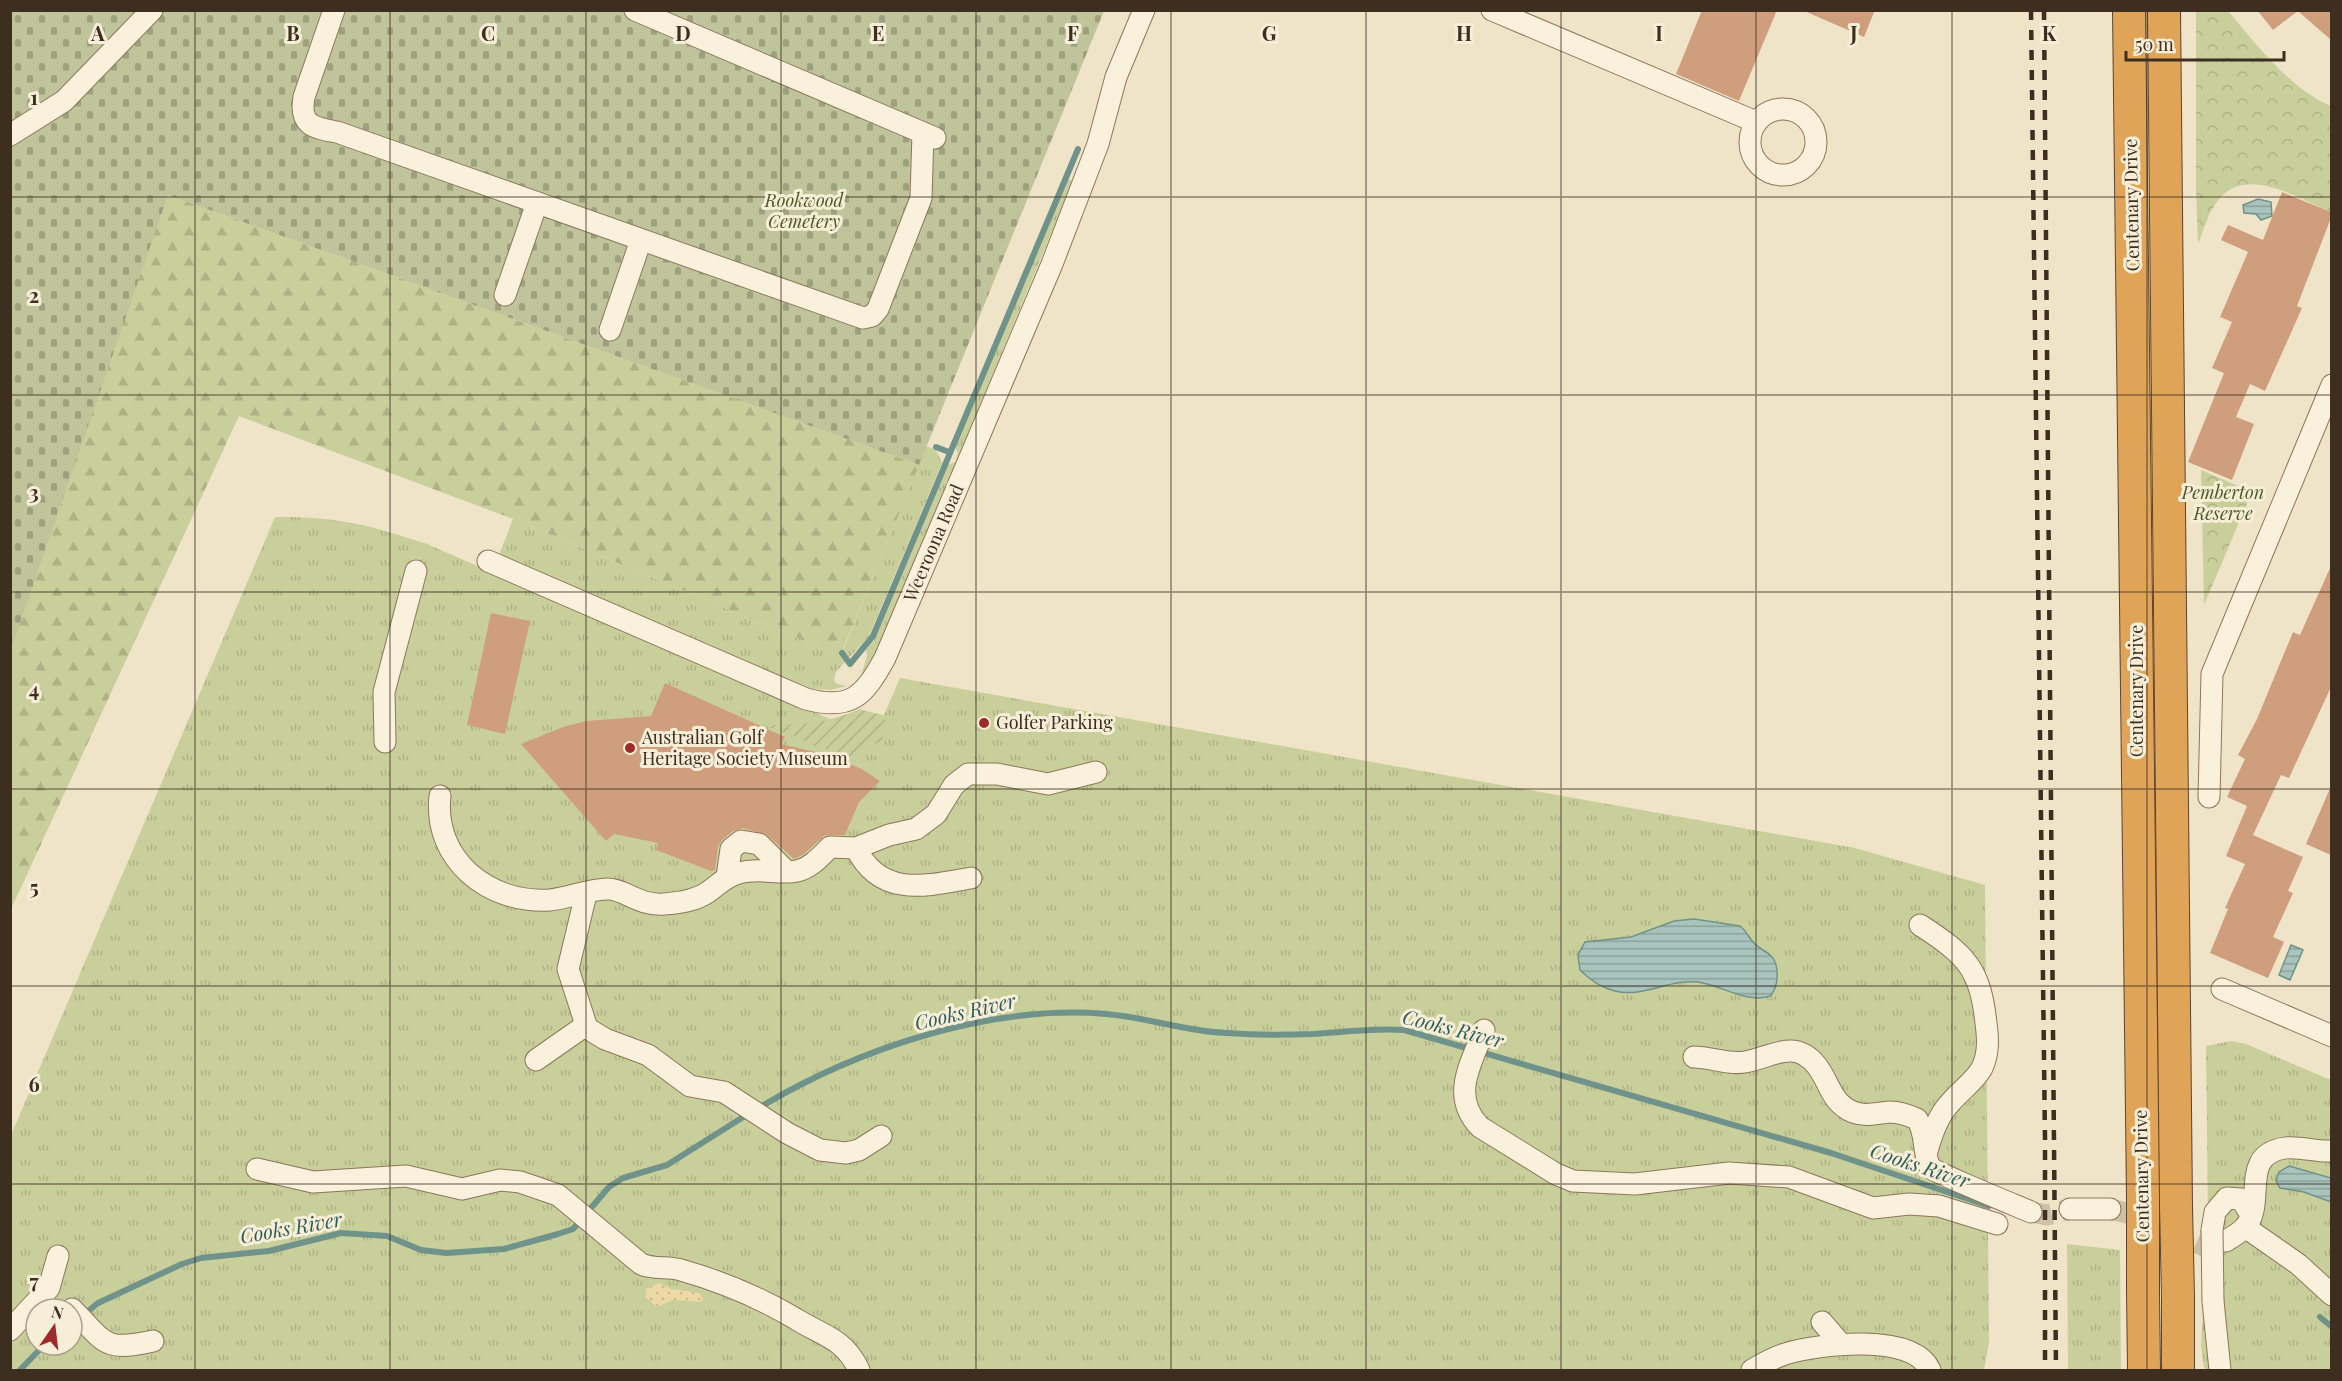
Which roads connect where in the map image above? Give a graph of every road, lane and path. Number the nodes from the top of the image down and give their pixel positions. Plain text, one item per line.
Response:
1 (152, 10) edge
2 (334, 10) edge
3 (635, 10) edge
4 (1144, 10) edge
5 (1492, 10) edge
6 (2129, 10) edge
7 (2164, 10) edge
8 (1756, 122) dead end
9 (10, 135) edge
10 (537, 203) junction
11 (641, 240) junction
12 (505, 295) dead end
13 (610, 330) dead end
14 (2331, 385) edge
15 (488, 561) dead end
16 (416, 571) dead end
17 (385, 742) dead end
18 (1096, 772) dead end
19 (440, 796) dead end
20 (2209, 797) dead end
21 (856, 848) junction
22 (786, 871) junction
23 (727, 877) junction
24 (971, 878) dead end
25 (586, 894) junction
26 (1920, 925) dead end
27 (2222, 989) dead end
28 (586, 1026) junction
29 (1484, 1030) dead end
30 (2331, 1036) edge
31 (1694, 1057) dead end
32 (536, 1060) dead end
33 (881, 1136) dead end
34 (2331, 1151) edge
35 (1926, 1152) junction
36 (257, 1169) dead end
37 (2070, 1209) tunnel mouth
38 (2110, 1209) tunnel mouth
39 (2031, 1212) tunnel mouth
40 (2248, 1221) junction
41 (1997, 1224) dead end
42 (2219, 1235) junction
43 (57, 1256) dead end
44 (52, 1282) junction
45 (2331, 1295) edge
46 (59, 1297) edge
47 (21, 1322) edge
48 (1822, 1322) dead end
49 (84, 1324) edge
50 (153, 1341) dead end
51 (1841, 1344) junction
52 (859, 1371) edge
53 (1752, 1371) edge
54 (1930, 1371) edge
55 (2144, 1371) edge
56 (2178, 1371) edge
57 (2220, 1371) edge

1 - 9 street
2 - 10 street
3 - 11 street
4 - 15 street, Weeroona Road
5 - 8 street
6 - 55 highway, Centenary Drive, bridge
7 - 56 highway, Centenary Drive, bridge
10 - 11 street
10 - 12 street
11 - 13 street
14 - 20 street
16 - 17 street
18 - 21 street
19 - 25 street
21 - 22 street
21 - 24 street
22 - 23 street
22 - 23 street
23 - 25 street
25 - 28 street
26 - 35 street
27 - 30 street
28 - 32 street
28 - 33 street
29 - 41 street
31 - 35 street
34 - 40 street
35 - 39 street
36 - 52 street
37 - 38 street
40 - 42 street
40 - 42 street
40 - 45 street
42 - 57 street, bridge
43 - 44 street
44 - 46 street
44 - 47 street
48 - 51 street
49 - 50 street
51 - 53 street
51 - 54 street

